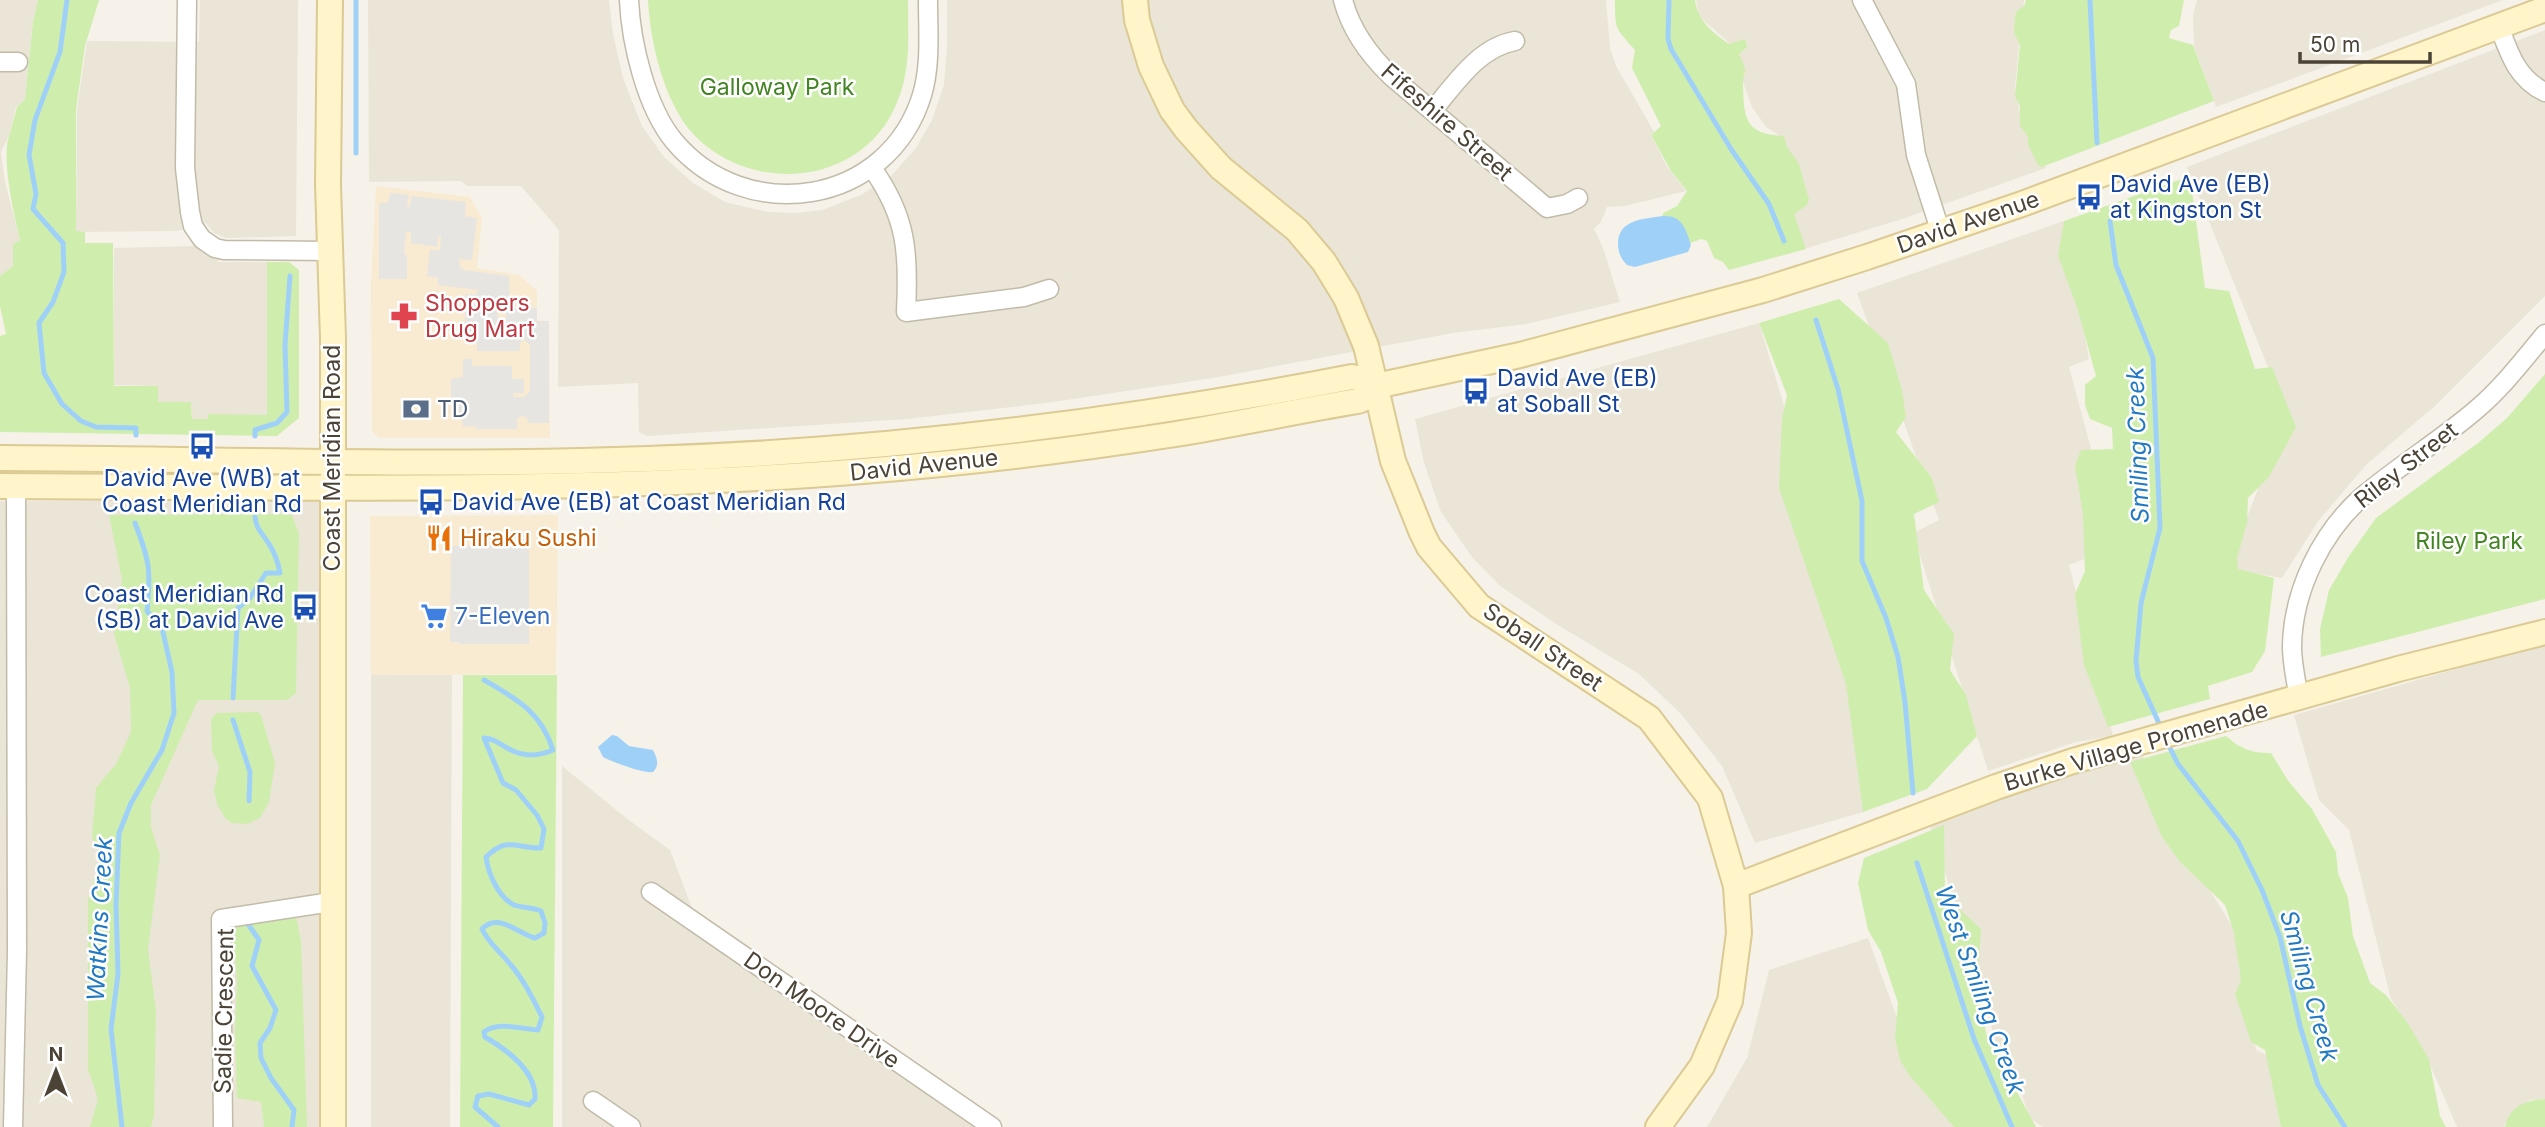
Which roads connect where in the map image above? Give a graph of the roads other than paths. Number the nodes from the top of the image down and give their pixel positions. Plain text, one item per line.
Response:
1 (187, 0) edge
2 (330, 0) edge
3 (629, 0) edge
4 (928, 0) edge
5 (1135, 0) edge
6 (1343, 0) edge
7 (1862, 0) edge
8 (2545, 9) edge
9 (2499, 26) junction
10 (1515, 41) dead end
11 (2545, 92) edge
12 (1433, 110) junction
13 (872, 167) junction
14 (1578, 198) dead end
15 (1941, 233) junction
16 (330, 251) junction
17 (1049, 289) dead end
18 (2545, 334) edge
19 (1376, 386) junction
20 (0, 458) edge
21 (332, 460) junction
22 (8, 486) edge
23 (332, 488) junction
24 (8, 622) edge
25 (2545, 632) edge
26 (2299, 698) junction
27 (1735, 886) junction
28 (651, 892) dead end
29 (331, 902) junction
30 (8, 936) edge
31 (593, 1101) dead end
32 (9, 1123) edge
33 (223, 1127) edge
34 (333, 1127) edge
35 (631, 1127) edge
36 (992, 1127) edge
37 (1658, 1127) edge

1 - 16 street
2 - 16 main road, Coast Meridian Road
3 - 13 street
4 - 13 street
5 - 19 main road, Soball Street
6 - 12 street, Fifeshire Street
7 - 15 street
8 - 9 main road, David Avenue
9 - 11 street
9 - 15 main road, David Avenue
10 - 12 street
12 - 14 street, Fifeshire Street
13 - 17 street
15 - 19 main road, David Avenue
16 - 21 main road, Coast Meridian Road
18 - 26 street, Riley Street
19 - 21 main road, David Avenue
19 - 23 main road, David Avenue
19 - 27 main road, Soball Street
20 - 21 main road, David Avenue
21 - 23 main road, Coast Meridian Road
22 - 23 main road, David Avenue
22 - 24 street
23 - 29 main road, Coast Meridian Road
24 - 30 street
25 - 26 main road, Burke Village Promenade
26 - 27 main road, Burke Village Promenade
27 - 37 main road, Soball Street
28 - 36 street, Don Moore Drive
29 - 33 street, Sadie Crescent
29 - 34 main road, Coast Meridian Road
30 - 32 street
31 - 35 street

